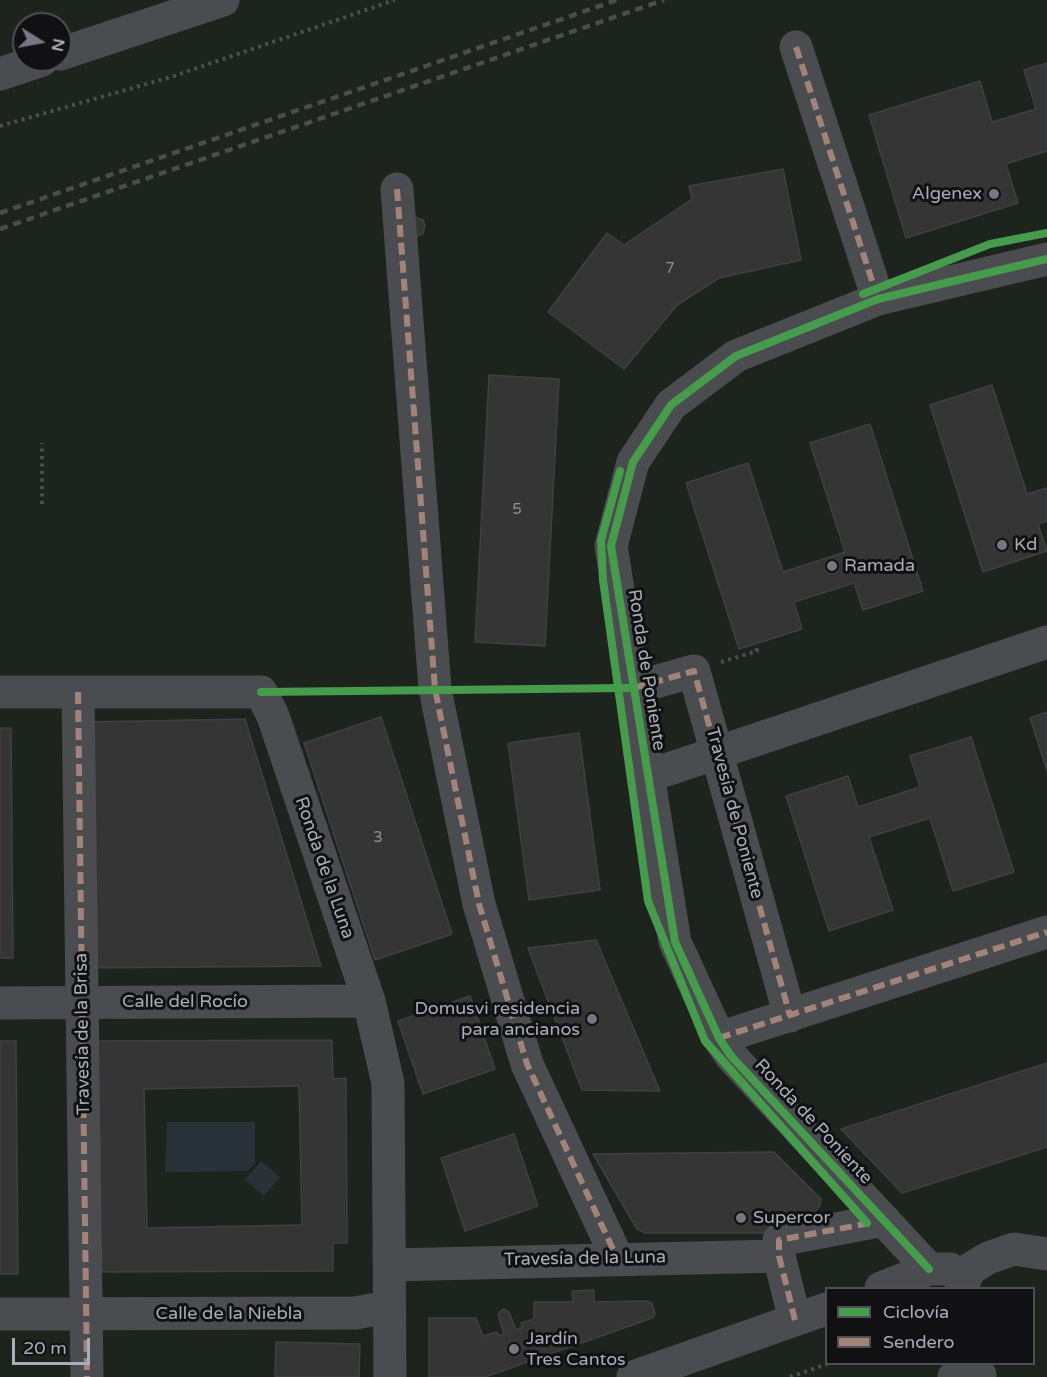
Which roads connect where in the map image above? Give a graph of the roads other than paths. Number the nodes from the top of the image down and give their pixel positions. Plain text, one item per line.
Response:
1 (223, 0) edge
2 (175, 7) edge
3 (140, 13) edge
4 (796, 47) dead end
5 (72, 48) edge
6 (398, 189) dead end
7 (1047, 259) edge
8 (878, 299) junction
9 (1047, 642) edge
10 (634, 688) junction
11 (0, 692) edge
12 (78, 692) junction
13 (717, 753) junction
14 (648, 776) junction
15 (1047, 932) edge
16 (369, 1001) junction
17 (83, 1002) junction
18 (0, 1003) edge
19 (790, 1016) junction
20 (719, 1038) junction
21 (884, 1220) junction
22 (1047, 1254) edge
23 (779, 1256) junction
24 (617, 1258) junction
25 (390, 1265) junction
26 (930, 1269) junction
27 (965, 1279) edge
28 (884, 1287) edge
29 (388, 1307) junction
30 (825, 1309) edge
31 (0, 1314) edge
32 (87, 1315) junction
33 (795, 1320) junction
34 (87, 1377) edge
35 (390, 1377) edge
36 (633, 1377) edge

1 - 2 street
2 - 3 street
3 - 5 street
4 - 8 street
6 - 24 street
7 - 8 street, Ronda de Poniente
8 - 10 street, Ronda de Poniente
9 - 13 street, Ronda de Poniente
10 - 13 street, Travesía de Poniente
10 - 14 street, Ronda de Poniente
11 - 12 street, Ronda de la Luna
12 - 16 street, Ronda de la Luna
12 - 17 street, Travesía de la Brisa
13 - 14 street, Ronda de Poniente
13 - 19 street, Travesía de Poniente
14 - 20 street, Ronda de Poniente
15 - 19 street
16 - 17 street, Calle del Rocío
16 - 25 street, Ronda de la Luna
17 - 18 street, Calle del Rocío
17 - 32 street, Travesía de la Brisa
19 - 20 street
20 - 21 street, Ronda de Poniente
21 - 23 street
21 - 26 street, Ronda de Poniente
22 - 27 street
23 - 24 street, Travesía de la Luna
23 - 33 street
24 - 25 street, Travesía de la Luna
25 - 29 street, Ronda de la Luna
26 - 27 street
26 - 28 street
29 - 32 street, Calle de la Niebla
29 - 35 street
30 - 33 street
31 - 32 street, Calle de la Niebla
32 - 34 street, Travesía de la Brisa
33 - 36 street

